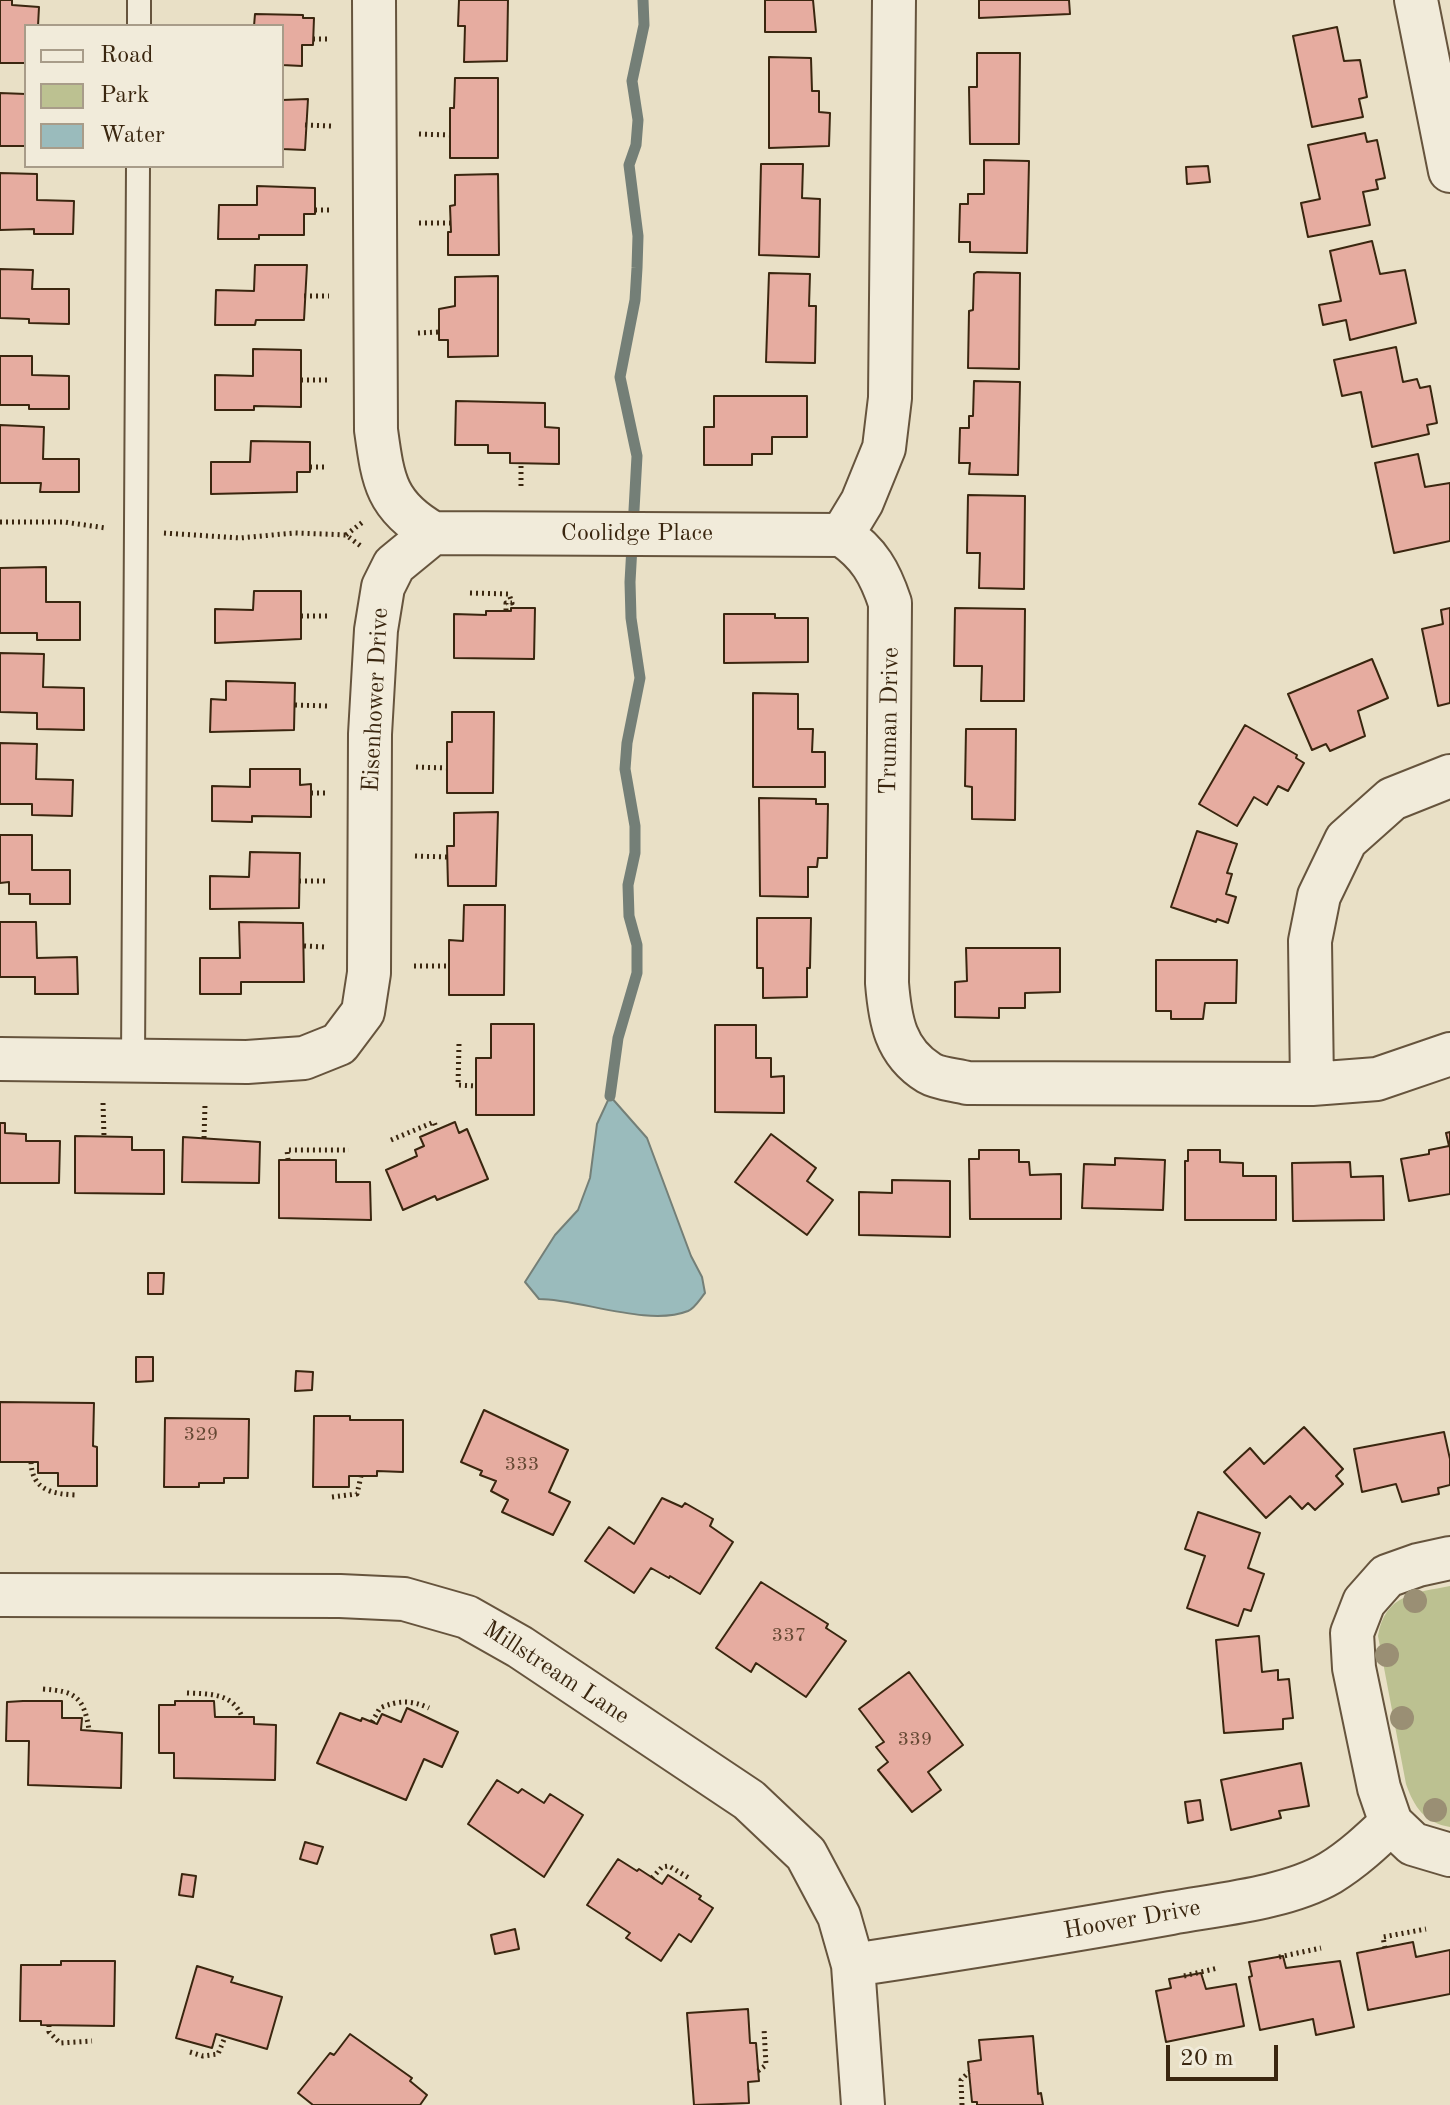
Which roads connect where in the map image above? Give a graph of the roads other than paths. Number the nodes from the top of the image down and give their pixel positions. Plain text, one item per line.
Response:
1 (139, 0) edge
2 (374, 0) edge
3 (894, 0) edge
4 (1416, 0) edge
5 (139, 24) edge
6 (138, 168) edge
7 (1450, 171) edge
8 (433, 533) junction
9 (842, 535) junction
10 (1450, 776) edge
11 (1450, 1054) edge
12 (0, 1059) edge
13 (133, 1060) junction
14 (1312, 1084) junction
15 (1450, 1558) edge
16 (0, 1595) edge
17 (1391, 1823) junction
18 (1450, 1855) edge
19 (853, 1965) junction
20 (863, 2105) edge

1 - 5 lane
2 - 8 street
3 - 9 street
4 - 7 street
6 - 13 lane
8 - 9 street, Coolidge Place
8 - 13 street, Eisenhower Drive
9 - 14 street, Truman Drive
10 - 14 street
11 - 14 street, Truman Drive
12 - 13 street, Eisenhower Drive
15 - 17 street
16 - 19 street, Millstream Lane
17 - 18 street
17 - 19 street, Hoover Drive
19 - 20 street, Millstream Lane

